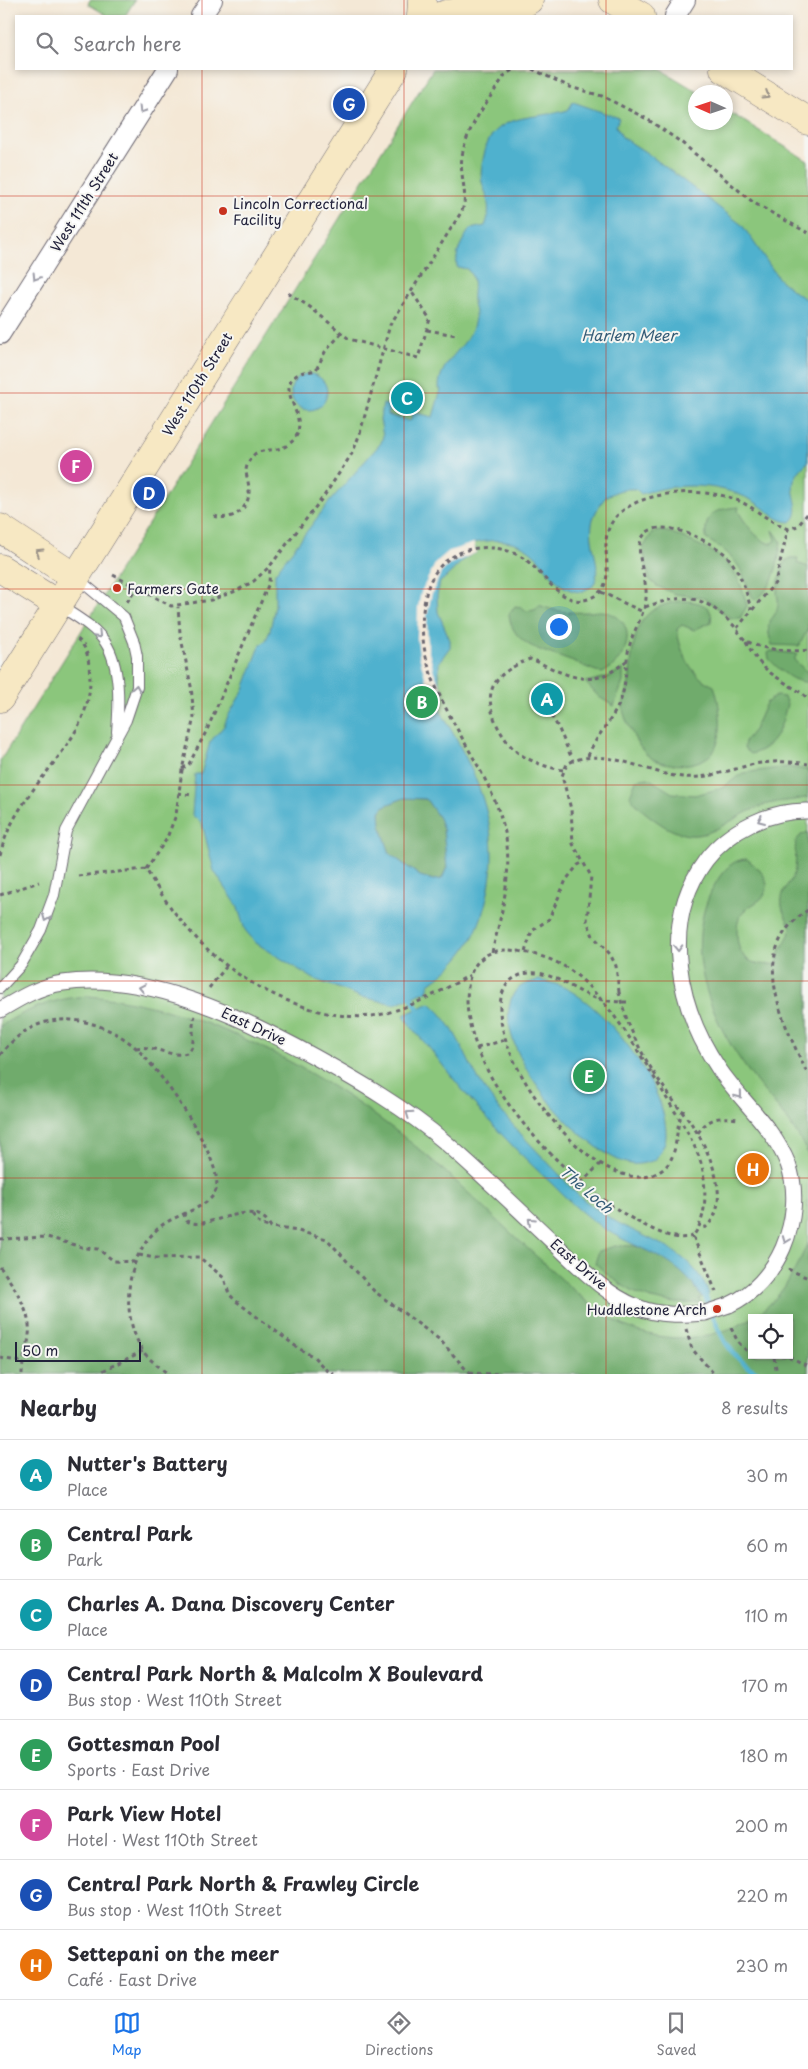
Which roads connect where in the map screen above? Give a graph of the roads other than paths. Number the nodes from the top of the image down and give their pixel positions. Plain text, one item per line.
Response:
1 (212, 0) edge
2 (422, 0) edge
3 (529, 0) edge
4 (613, 0) edge
5 (685, 0) edge
6 (202, 15) edge
7 (421, 15) edge
8 (445, 15) edge
9 (638, 15) edge
10 (676, 15) edge
11 (167, 70) edge
12 (393, 70) edge
13 (726, 70) edge
14 (808, 121) edge
15 (0, 334) edge
16 (0, 528) edge
17 (0, 568) edge
18 (76, 578) junction
19 (59, 605) junction
20 (0, 698) edge
21 (117, 732) junction
22 (808, 810) edge
23 (0, 988) edge
24 (0, 1010) edge

1 - 6 street
2 - 7 main road
3 - 8 main road
4 - 9 main road
5 - 10 street
11 -> 15 street, West 111th Street
12 - 18 main road, West 110th Street
13 -> 14 main road
18 -> 16 main road
17 - 19 main road
18 - 19 main road, West 110th Street
21 -> 18 lane
19 - 20 main road, West 110th Street
19 -> 21 lane
21 -> 23 lane
22 -> 24 street, East Drive, bridge

